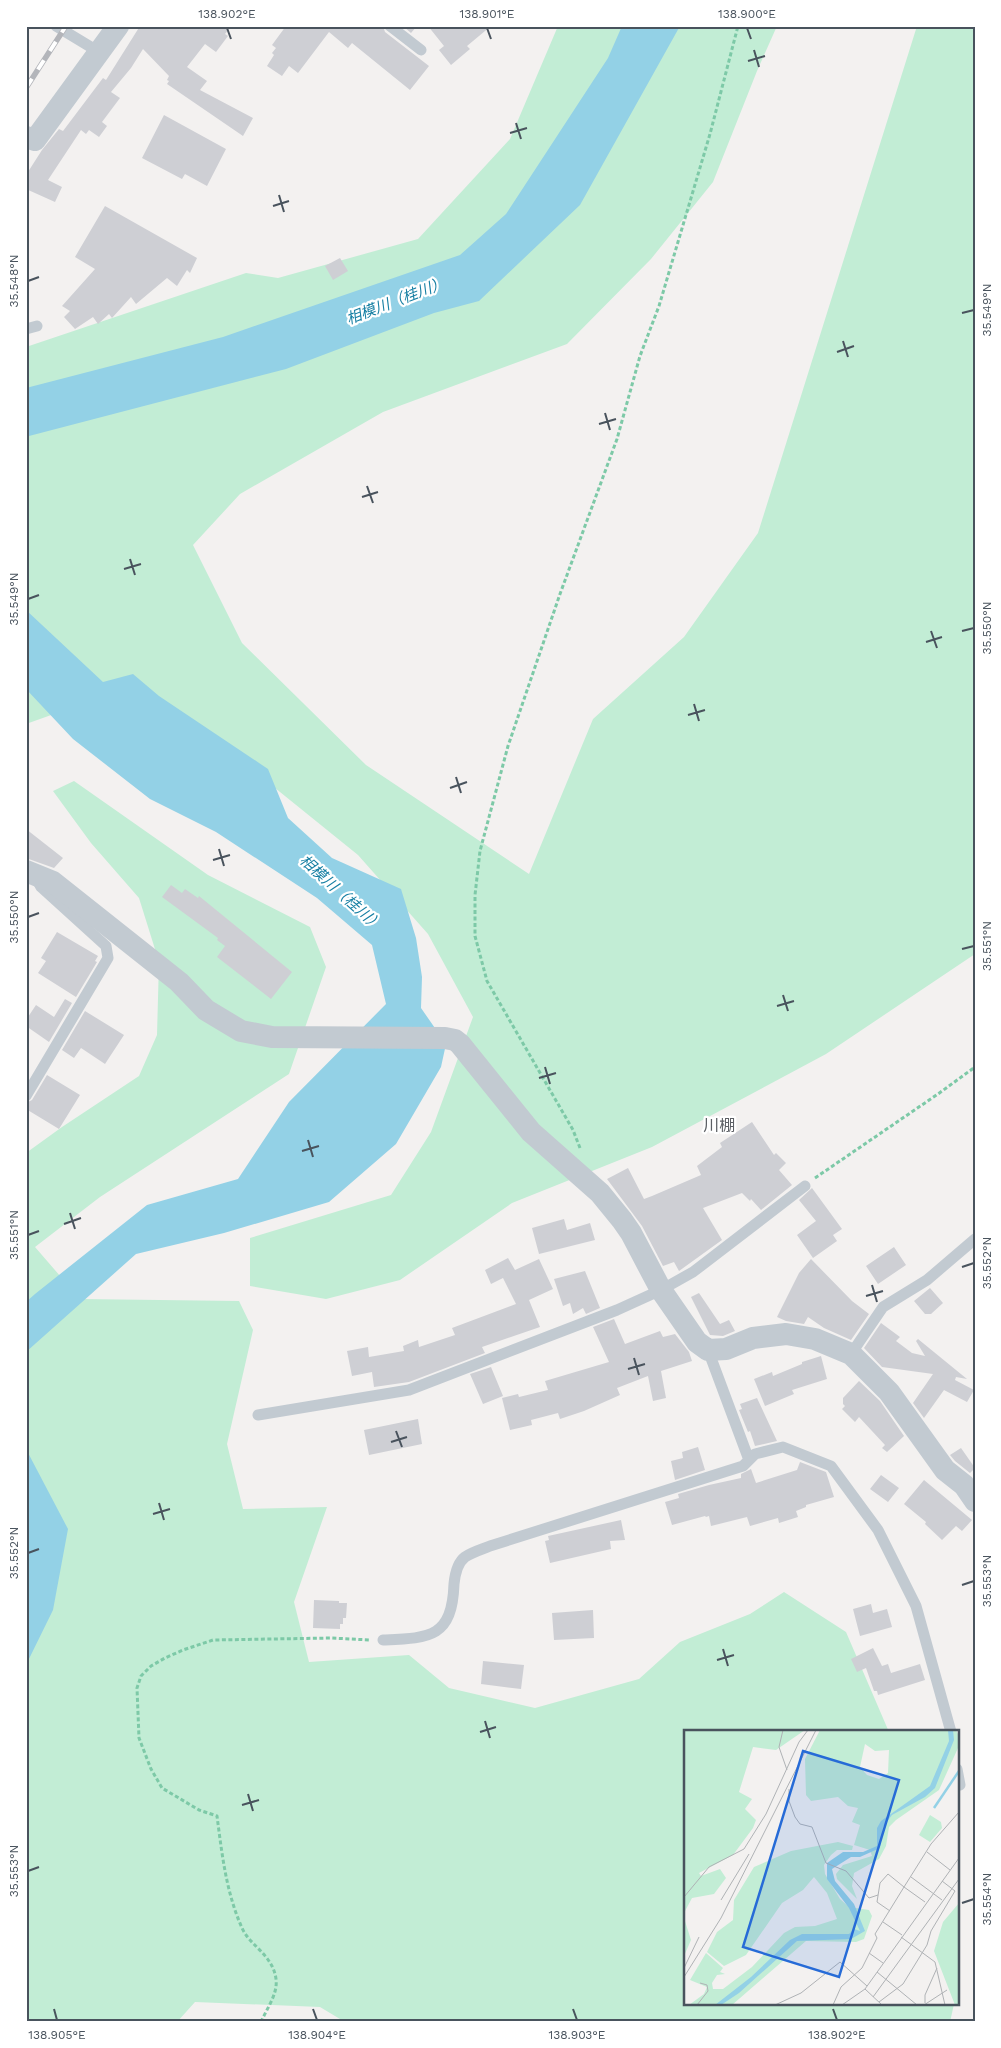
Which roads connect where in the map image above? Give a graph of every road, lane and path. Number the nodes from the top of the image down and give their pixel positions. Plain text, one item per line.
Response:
1 (56, 26) edge
2 (118, 26) edge
3 (390, 26) edge
4 (738, 26) edge
5 (421, 50) dead end
6 (99, 52) junction
7 (26, 137) edge
8 (30, 873) edge
9 (975, 1067) edge
10 (26, 1096) edge
11 (580, 1150) dead end
12 (805, 1186) joint
13 (975, 1239) edge
14 (661, 1290) junction
15 (708, 1350) junction
16 (851, 1354) junction
17 (258, 1415) dead end
18 (749, 1460) junction
19 (975, 1501) edge
20 (383, 1640) joint
21 (950, 1730) edge
22 (958, 1775) edge
23 (960, 1785) dead end
24 (261, 2022) edge

1 - 6 lane
2 - 6 street
3 - 5 lane
4 - 11 path
6 - 7 street
8 - 10 lane
8 - 14 street
9 - 12 path
12 - 14 lane
13 - 16 lane
14 - 15 street
14 - 17 lane
15 - 16 street
15 - 18 lane
16 - 19 street
18 - 20 lane
18 - 21 lane
20 - 24 path
22 - 23 lane

